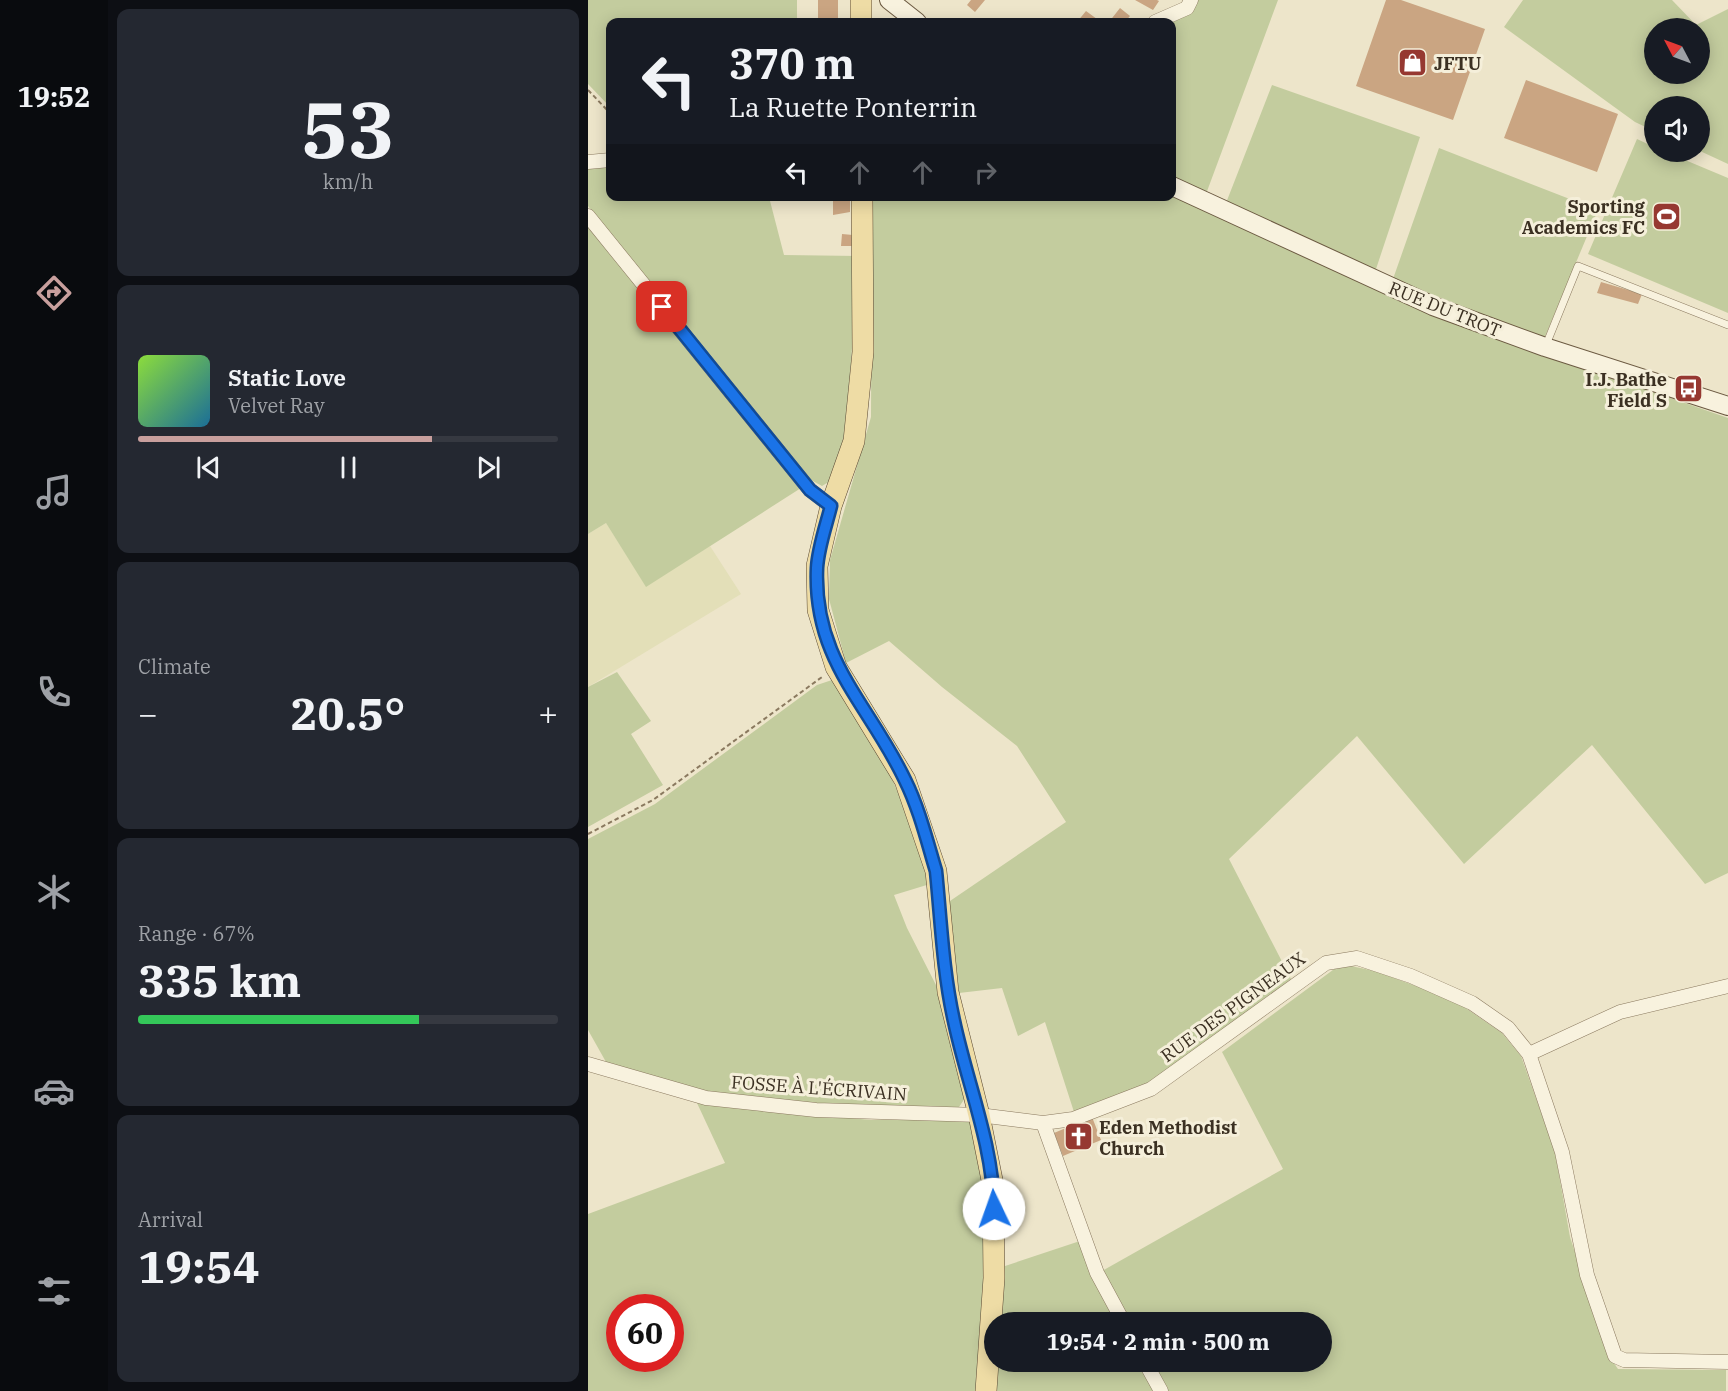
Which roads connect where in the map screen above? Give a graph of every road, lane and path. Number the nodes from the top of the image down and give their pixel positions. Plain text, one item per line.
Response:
1 (861, 0) edge
2 (889, 0) edge
3 (1191, 0) edge
4 (861, 18) edge
5 (912, 18) edge
6 (1164, 18) edge
7 (588, 90) edge
8 (606, 108) edge
9 (606, 160) edge
10 (588, 162) edge
11 (1176, 188) edge
12 (862, 201) edge
13 (588, 216) edge
14 (1728, 325) edge
15 (1545, 347) junction
16 (1728, 406) edge
17 (831, 506) junction
18 (836, 667) junction
19 (588, 834) edge
20 (1728, 986) edge
21 (1529, 1054) junction
22 (588, 1064) edge
23 (979, 1115) junction
24 (1043, 1123) junction
25 (1118, 1312) edge
26 (1728, 1362) edge
27 (1151, 1372) edge
28 (986, 1391) edge
29 (1161, 1391) edge

1 - 4 main road
2 - 5 main road
3 - 6 street
7 - 8 path
9 - 10 street
11 - 15 main road, RUE DU TROT
12 - 17 main road
13 - 17 street
14 - 15 lane
15 - 16 main road, RUE DU TROT
17 - 18 main road
18 - 19 path
18 - 23 main road
20 - 21 street
21 - 24 street, RUE DES PIGNEAUX
21 - 26 street
22 - 23 street, FOSSE À L'ÉCRIVAIN
23 - 24 street, RUE DES PIGNEAUX
23 - 28 main road
24 - 25 street
27 - 29 street

